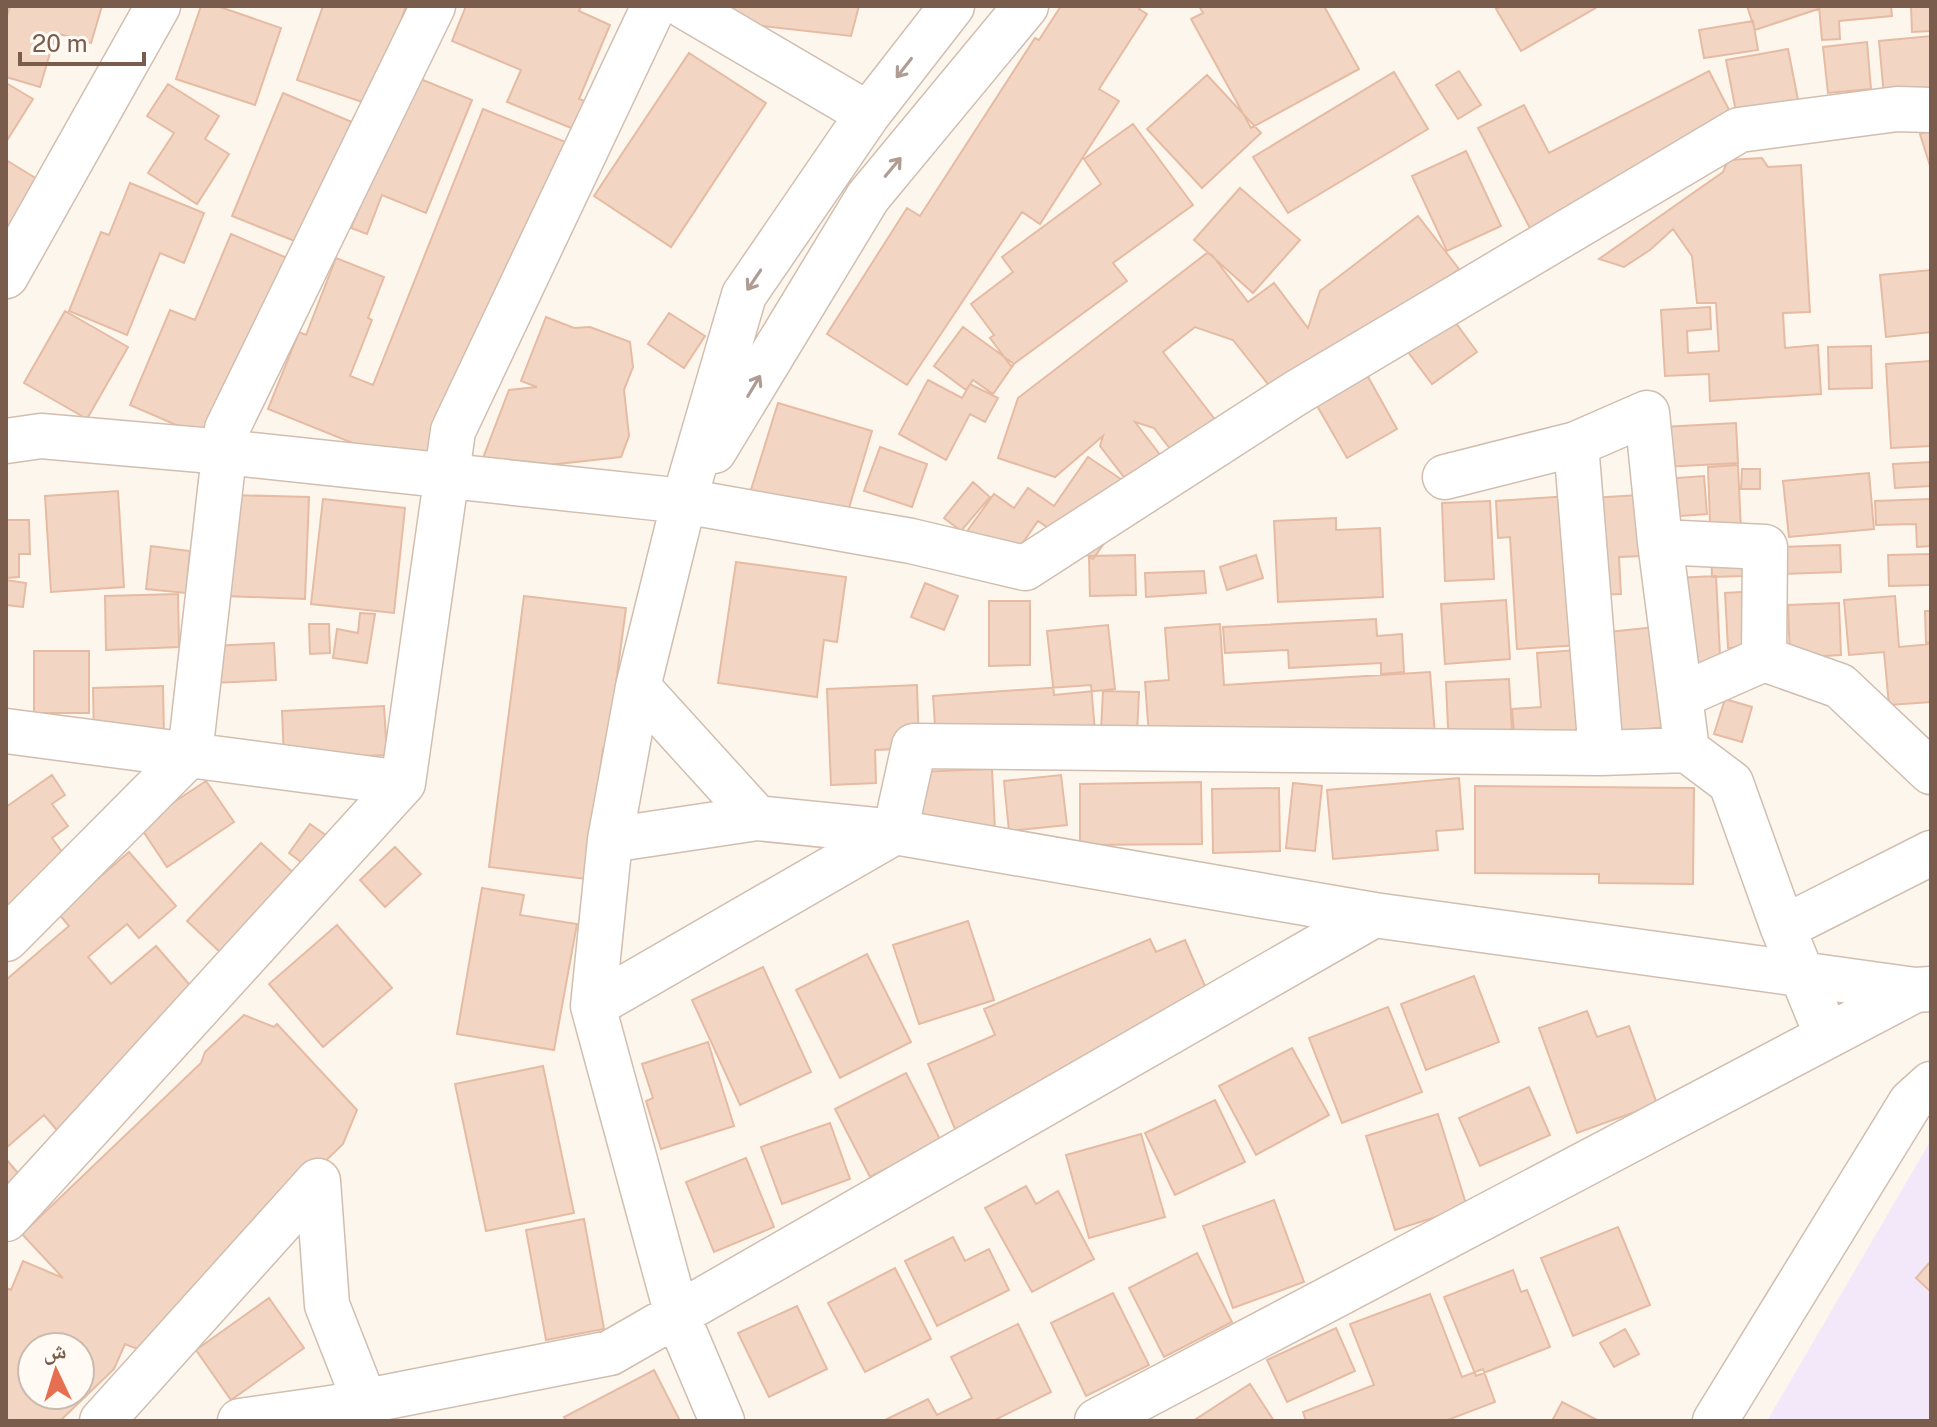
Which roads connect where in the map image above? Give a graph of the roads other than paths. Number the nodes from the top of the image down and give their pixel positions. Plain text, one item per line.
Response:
1 (158, 6) edge
2 (433, 6) edge
3 (654, 6) edge
4 (684, 6) edge
5 (952, 6) edge
6 (1026, 6) edge
7 (1931, 110) edge
8 (868, 114) junction
9 (6, 276) edge
10 (6, 441) edge
11 (1576, 444) junction
12 (224, 452) junction
13 (447, 477) junction
14 (1445, 477) dead end
15 (684, 501) junction
16 (1660, 542) junction
17 (1764, 659) junction
18 (638, 687) junction
19 (1680, 696) junction
20 (6, 731) edge
21 (1687, 750) junction
22 (1601, 753) junction
23 (190, 754) junction
24 (1931, 772) edge
25 (403, 783) junction
26 (757, 818) junction
27 (895, 832) junction
28 (610, 840) junction
29 (1931, 853) edge
30 (1374, 915) junction
31 (1783, 928) junction
32 (6, 939) edge
33 (1803, 975) junction
34 (1923, 989) edge
35 (593, 1006) junction
36 (1827, 1036) junction
37 (1931, 1084) edge
38 (6, 1219) edge
39 (677, 1315) junction
40 (365, 1402) junction
41 (102, 1421) edge
42 (240, 1421) edge
43 (722, 1421) edge
44 (1097, 1421) edge
45 (1715, 1421) edge

1 - 9 street
2 - 12 street
3 - 13 street
4 - 8 street
5 -> 8 street
15 -> 6 street
7 - 15 street
8 -> 15 street
10 - 12 street
11 - 14 street
11 - 16 street
11 - 22 street
12 - 13 street
12 - 23 street
13 - 15 street
13 - 25 street
15 - 18 street
16 - 17 street
16 - 19 street
17 - 19 street
17 - 24 street
18 - 26 street
18 - 28 street
19 - 21 street
20 - 23 street
21 - 22 street
21 - 31 street
22 - 27 street
23 - 25 street
23 - 32 street
25 - 38 street
26 - 27 street
26 - 28 street
27 - 30 street
27 - 35 street
28 - 35 street
29 - 31 street
30 - 33 street
30 - 39 street
31 - 33 street
33 - 34 street
33 - 36 street
34 - 36 street
35 - 39 street
36 - 44 street
37 - 45 street
39 - 40 street
39 - 43 street
40 - 41 street
40 - 42 street

